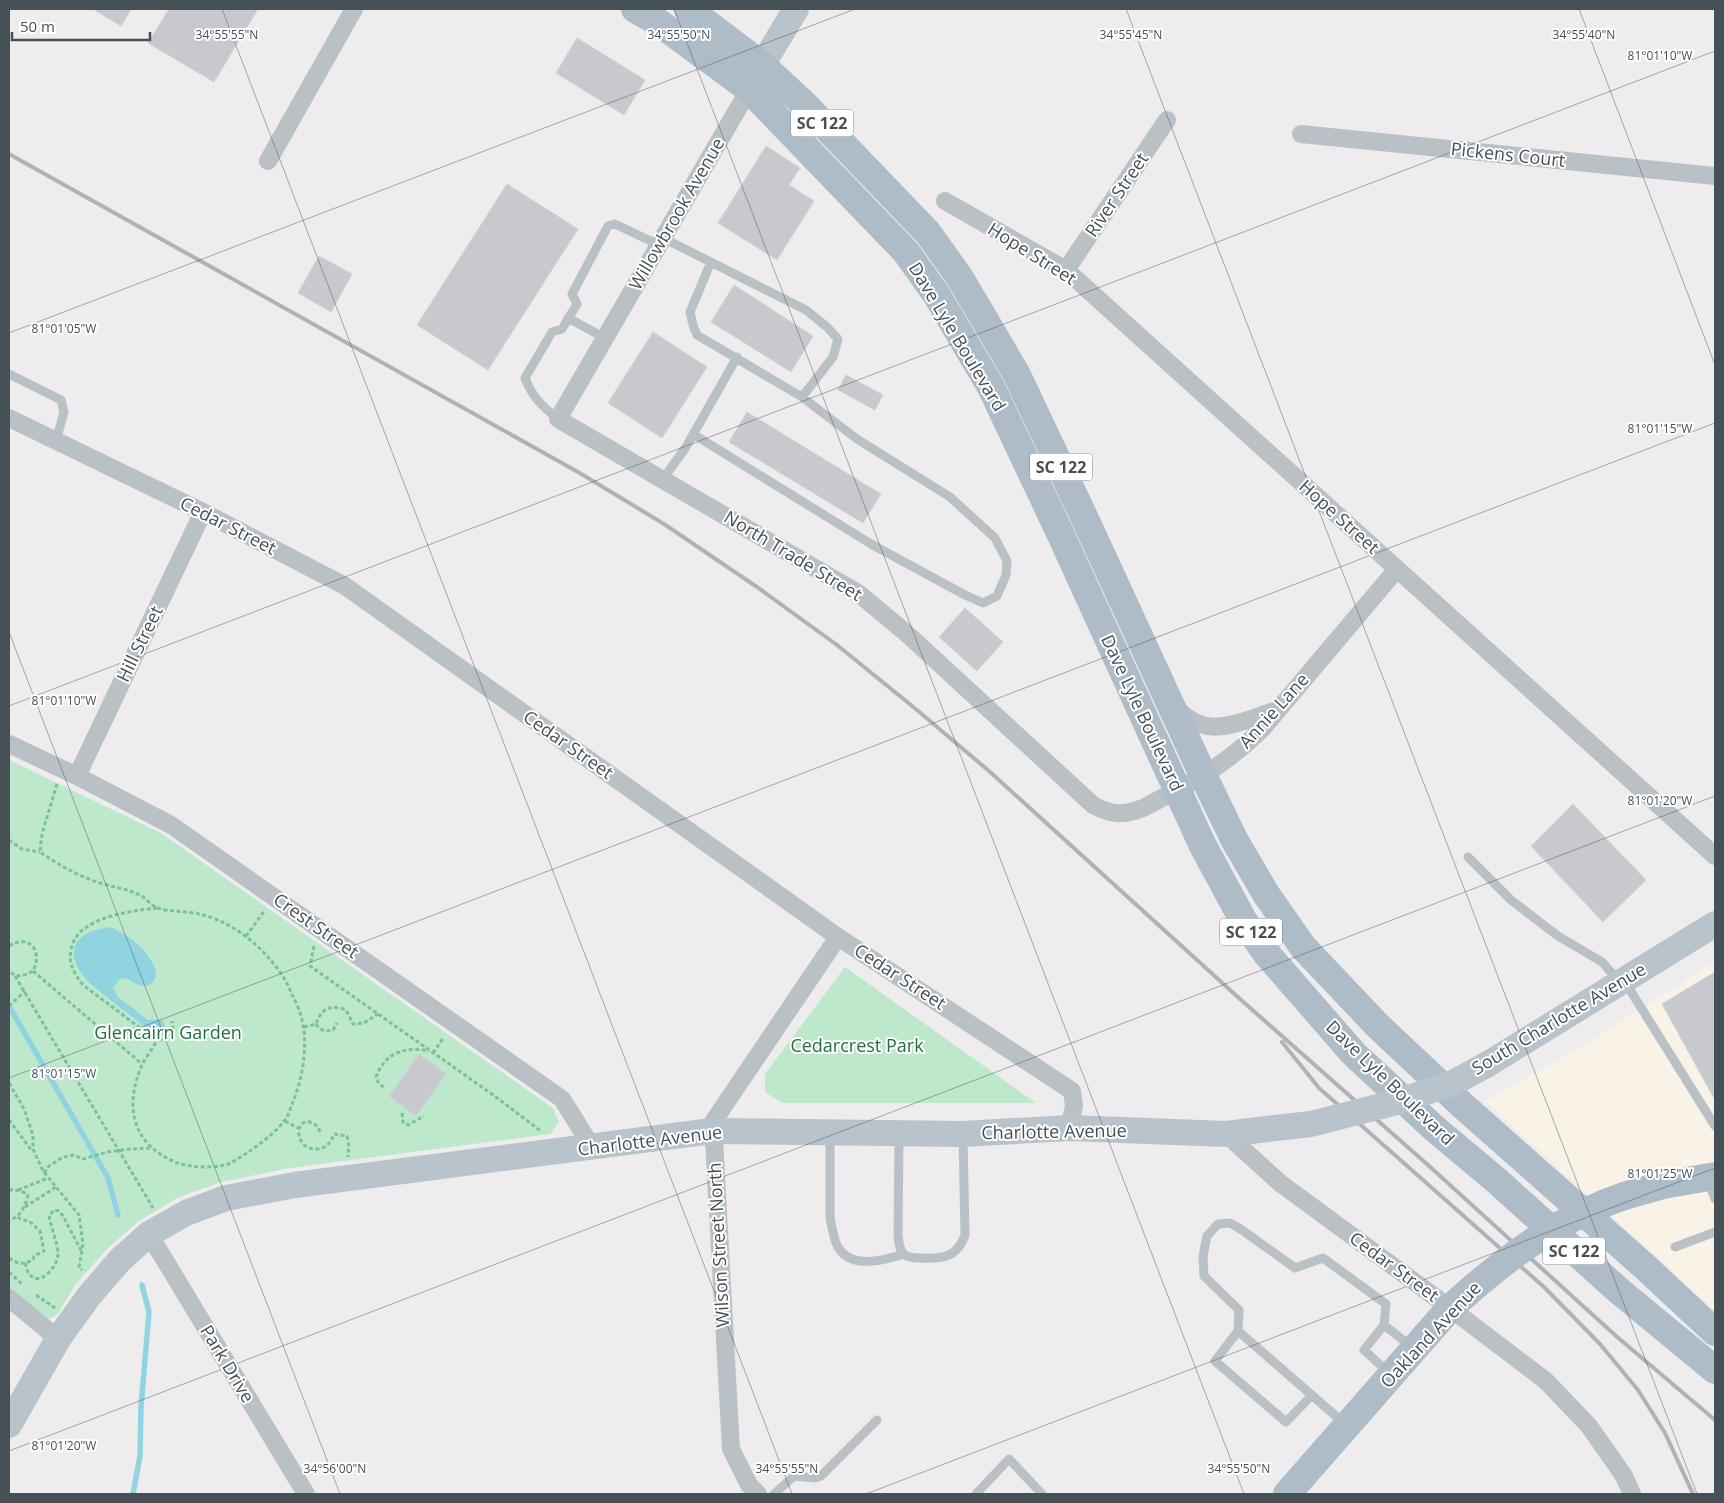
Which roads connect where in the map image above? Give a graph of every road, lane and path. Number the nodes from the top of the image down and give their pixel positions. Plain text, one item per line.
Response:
1 (354, 9) edge
2 (635, 9) edge
3 (688, 9) edge
4 (796, 9) edge
5 (762, 66) junction
6 (749, 89) junction
7 (1167, 120) dead end
8 (1301, 134) dead end
9 (268, 161) dead end
10 (1715, 176) edge
11 (945, 202) dead end
12 (661, 242) junction
13 (711, 262) junction
14 (1066, 270) junction
15 (568, 318) junction
16 (605, 338) junction
17 (737, 357) junction
18 (9, 374) edge
19 (802, 397) junction
20 (9, 418) edge
21 (558, 419) junction
22 (693, 434) junction
23 (56, 441) junction
24 (664, 479) junction
25 (203, 512) junction
26 (1396, 570) junction
27 (1168, 700) junction
28 (1276, 712) junction
29 (9, 744) edge
30 (69, 773) junction
31 (1203, 775) junction
32 (1071, 784) joint
33 (1178, 791) junction
34 (9, 840) edge
35 (40, 852) junction
36 (1715, 856) edge
37 (1468, 857) dead end
38 (269, 904) junction
39 (157, 908) junction
40 (271, 916) dead end
41 (1715, 924) edge
42 (246, 936) junction
43 (838, 936) junction
44 (308, 941) dead end
45 (9, 946) edge
46 (9, 970) edge
47 (33, 972) junction
48 (15, 976) junction
49 (1622, 981) junction
50 (25, 991) junction
51 (9, 1006) edge
52 (378, 1014) junction
53 (172, 1021) dead end
54 (337, 1023) dead end
55 (316, 1024) junction
56 (304, 1027) junction
57 (157, 1040) junction
58 (432, 1052) junction
59 (142, 1064) junction
60 (9, 1083) edge
61 (384, 1087) dead end
62 (1397, 1102) joint
63 (402, 1113) dead end
64 (424, 1116) dead end
65 (9, 1120) edge
66 (285, 1120) junction
67 (1715, 1126) edge
68 (298, 1128) junction
69 (1069, 1128) junction
70 (712, 1131) junction
71 (320, 1132) dead end
72 (830, 1132) junction
73 (899, 1133) junction
74 (963, 1134) junction
75 (1226, 1134) junction
76 (548, 1138) dead end
77 (152, 1148) junction
78 (592, 1148) junction
79 (120, 1151) junction
80 (36, 1156) junction
81 (346, 1165) dead end
82 (44, 1173) junction
83 (48, 1178) junction
84 (1712, 1184) edge
85 (56, 1187) junction
86 (9, 1190) edge
87 (18, 1191) junction
88 (22, 1209) junction
89 (17, 1217) junction
90 (9, 1220) edge
91 (157, 1230) junction
92 (1715, 1232) edge
93 (1675, 1247) dead end
94 (82, 1251) junction
95 (904, 1254) junction
96 (9, 1259) edge
97 (25, 1263) junction
98 (9, 1272) edge
99 (99, 1285) junction
100 (27, 1288) dead end
101 (33, 1293) dead end
102 (9, 1298) edge
103 (1458, 1301) junction
104 (1384, 1324) junction
105 (65, 1330) junction
106 (1238, 1331) junction
107 (1715, 1332) edge
108 (1414, 1350) junction
109 (1715, 1370) edge
110 (1392, 1375) junction
111 (1312, 1395) junction
112 (877, 1420) dead end
113 (9, 1425) edge
114 (1347, 1426) junction
115 (749, 1491) edge
116 (306, 1494) edge
117 (774, 1494) edge
118 (976, 1494) edge
119 (1042, 1494) edge
120 (1287, 1494) edge
121 (1632, 1494) edge

1 - 9 street
2 - 6 main road, Dave Lyle Boulevard / SC 122
3 - 5 main road, Dave Lyle Boulevard / SC 122
4 - 5 street, Willowbrook Avenue
5 - 6 street, Willowbrook Avenue
5 - 27 main road, Dave Lyle Boulevard / SC 122
6 - 12 street, Willowbrook Avenue
6 - 33 main road, Dave Lyle Boulevard / SC 122
7 - 14 street, River Street
8 - 10 street, Pickens Court
11 - 14 street, Hope Street
12 - 13 lane
12 - 15 lane
12 - 16 street, Willowbrook Avenue
13 - 17 lane
13 - 19 lane
14 - 26 street, Hope Street
15 - 16 lane
15 - 21 lane
16 - 21 street, Willowbrook Avenue
17 - 19 lane
17 - 22 lane
18 - 23 lane
19 - 22 lane
20 - 23 street, Cedar Street
21 - 24 street, North Trade Street
22 - 24 lane
23 - 25 street, Cedar Street
24 - 32 street, North Trade Street
25 - 30 street, Hill Street
25 - 43 street, Cedar Street
26 - 28 street, Annie Lane
26 - 36 street, Hope Street
27 - 28 street
27 - 31 main road, Dave Lyle Boulevard / SC 122
28 - 31 street, Annie Lane
29 - 30 street, Crest Street
30 - 35 path
30 - 38 street, Crest Street
31 - 33 street, Annie Lane
31 - 107 main road, Dave Lyle Boulevard / SC 122
32 - 33 street, Annie Lane
33 - 109 main road, Dave Lyle Boulevard / SC 122
34 - 35 path
35 - 39 path
37 - 49 lane
38 - 40 path
38 - 42 path
38 - 78 street, Crest Street
39 - 42 path
39 - 57 path
41 - 49 street, South Charlotte Avenue
42 - 56 path
43 - 69 street, Cedar Street
43 - 70 street, Wilson Street North
44 - 52 path
45 - 47 path
46 - 48 path
47 - 48 path
47 - 59 path
48 - 50 path
49 - 62 street, South Charlotte Avenue, bridge
49 - 67 lane
50 - 51 path
50 - 79 path
52 - 55 path
52 - 58 path
53 - 57 path
54 - 55 path
55 - 56 path
56 - 66 path
57 - 59 path
58 - 61 path
58 - 76 path
59 - 77 path
60 - 80 path
62 - 75 street, Charlotte Avenue, bridge
63 - 64 path
65 - 80 path
66 - 68 path
66 - 77 path
68 - 71 path
68 - 81 path
69 - 74 street, Charlotte Avenue
69 - 75 street, Charlotte Avenue
70 - 72 street, Charlotte Avenue
70 - 78 street, Charlotte Avenue
70 - 115 street, Wilson Street North
72 - 73 street, Charlotte Avenue
72 - 95 lane
73 - 74 street, Charlotte Avenue
73 - 95 lane
74 - 95 lane
75 - 103 street, Cedar Street
77 - 79 path
78 - 91 street, Charlotte Avenue
79 - 82 path
79 - 91 path
80 - 82 path
82 - 83 path
83 - 85 path
83 - 87 path
84 - 103 main road, Oakland Avenue, bridge
85 - 88 path
85 - 94 path
86 - 87 path
87 - 88 path
88 - 89 path
89 - 90 path
89 - 97 path
91 - 99 street, Charlotte Avenue
91 - 116 street, Park Drive
92 - 93 lane
94 - 97 path
94 - 99 path
96 - 97 path
98 - 100 path
99 - 105 street, Charlotte Avenue
101 - 105 path
102 - 105 street
103 - 108 main road, Oakland Avenue
103 - 121 street, Cedar Street
104 - 106 lane
104 - 108 lane
104 - 110 lane
105 - 113 street, Charlotte Avenue
106 - 111 lane
106 - 111 lane
108 - 110 main road, Oakland Avenue
110 - 114 main road, Oakland Avenue
111 - 114 lane
112 - 117 lane
114 - 120 main road, Oakland Avenue
118 - 119 lane

